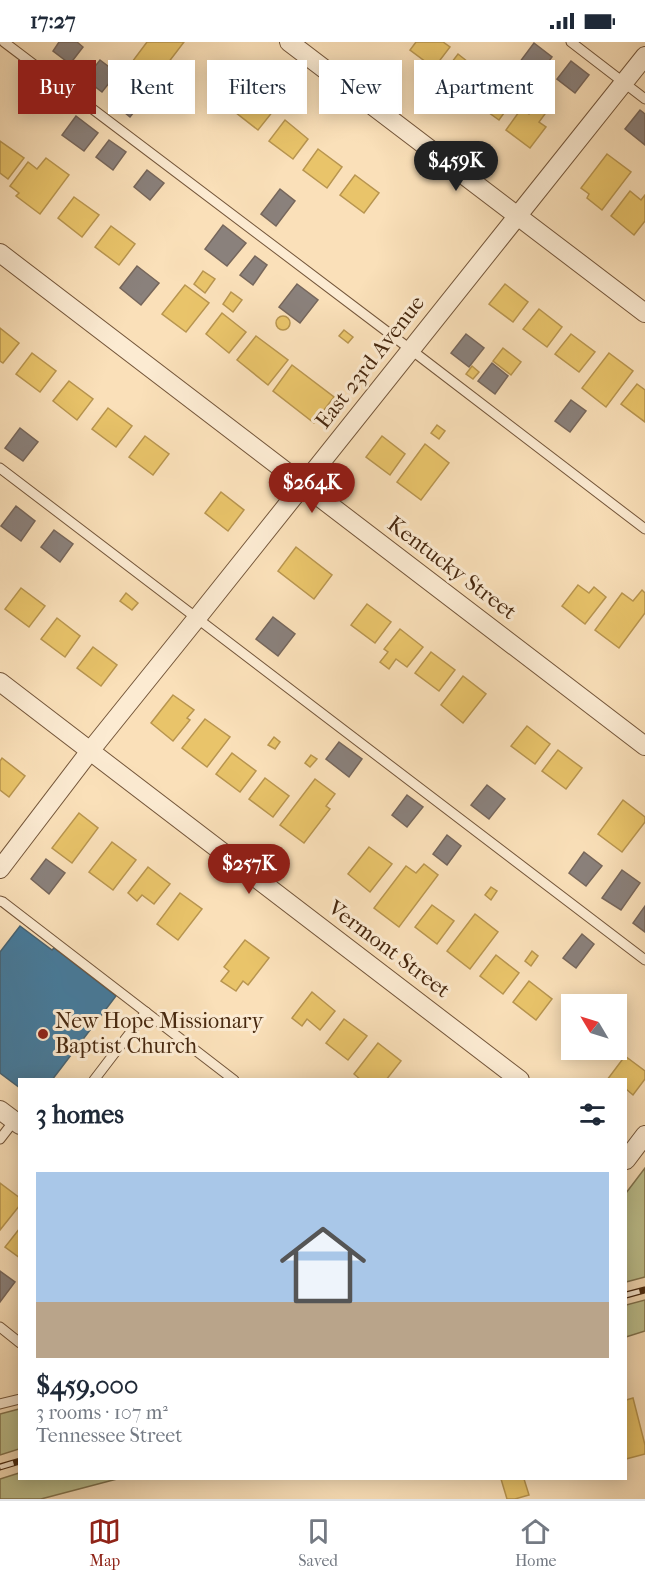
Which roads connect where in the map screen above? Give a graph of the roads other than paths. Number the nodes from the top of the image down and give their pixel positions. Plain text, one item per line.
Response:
1 (4, 42) edge
2 (289, 42) edge
3 (571, 42) edge
4 (645, 56) edge
5 (624, 82) junction
6 (645, 99) edge
7 (517, 215) junction
8 (0, 253) edge
9 (645, 313) edge
10 (410, 349) junction
11 (0, 468) edge
12 (303, 484) junction
13 (645, 530) edge
14 (197, 618) junction
15 (0, 682) edge
16 (645, 746) edge
17 (90, 751) junction
18 (0, 869) edge
19 (0, 902) edge
20 (645, 960) edge
21 (146, 1012) junction
22 (96, 1078) edge
23 (231, 1078) edge
24 (517, 1078) edge
25 (11, 1119) edge
26 (645, 1135) edge
27 (0, 1139) edge
28 (627, 1159) edge
29 (0, 1327) edge
30 (18, 1341) edge
31 (18, 1400) edge
32 (0, 1404) edge

1 - 10 lane
2 - 7 street
3 - 5 lane
4 - 5 street, East 23rd Avenue
5 - 6 lane
5 - 7 street, East 23rd Avenue
7 - 9 street
7 - 10 street, East 23rd Avenue
8 - 12 street, Kentucky Street
10 - 12 street, East 23rd Avenue
10 - 13 lane
11 - 14 lane
12 - 14 street, East 23rd Avenue
12 - 16 street, Kentucky Street
14 - 17 street, East 23rd Avenue
14 - 20 lane
15 - 17 street, Vermont Street
17 - 18 street, East 23rd Avenue
17 - 24 street, Vermont Street
19 - 21 lane
21 - 22 lane
21 - 23 lane
25 - 27 lane
26 - 28 street
29 - 30 lane
31 - 32 lane

